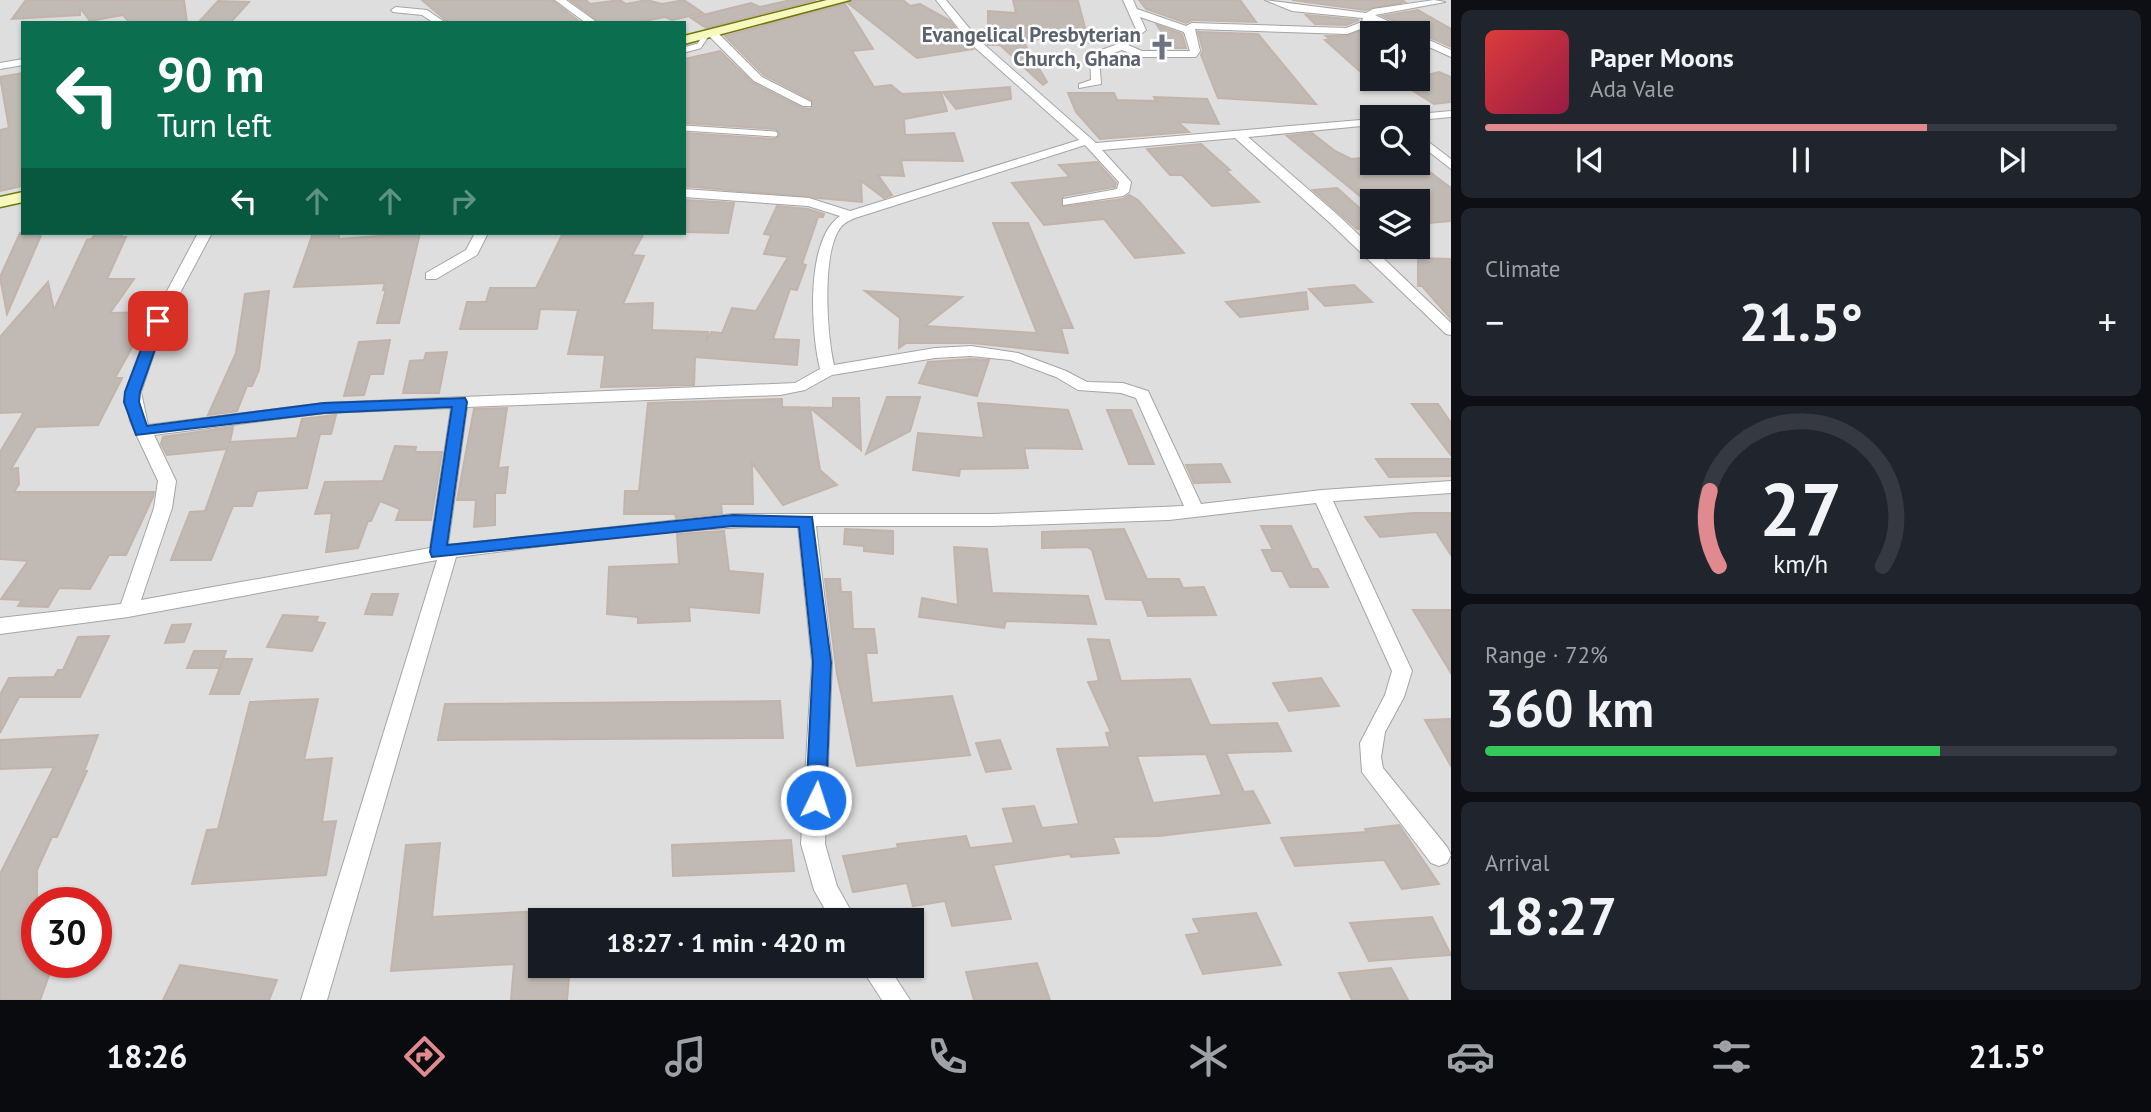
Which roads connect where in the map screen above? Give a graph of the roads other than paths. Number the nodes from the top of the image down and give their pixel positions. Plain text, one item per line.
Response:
1 (560, 0) edge
2 (842, 0) edge
3 (941, 0) edge
4 (1128, 0) edge
5 (1270, 0) edge
6 (1438, 1) edge
7 (1404, 3) edge
8 (1451, 8) edge
9 (396, 10) dead end
10 (1133, 11) junction
11 (1367, 16) junction
12 (438, 21) edge
13 (590, 21) edge
14 (1379, 21) edge
15 (1188, 30) junction
16 (709, 33) junction
17 (686, 39) edge
18 (1430, 44) edge
19 (1123, 46) junction
20 (686, 49) edge
21 (1451, 54) edge
22 (21, 62) edge
23 (0, 66) edge
24 (1083, 86) dead end
25 (807, 104) dead end
26 (1451, 114) edge
27 (1430, 116) edge
28 (1360, 123) edge
29 (686, 128) edge
30 (775, 134) dead end
31 (1240, 136) junction
32 (1091, 144) junction
33 (1430, 147) edge
34 (1451, 165) edge
35 (686, 193) edge
36 (21, 197) edge
37 (0, 202) edge
38 (1067, 202) dead end
39 (851, 215) junction
40 (204, 235) edge
41 (480, 235) edge
42 (431, 276) dead end
43 (1451, 331) edge
44 (828, 371) junction
45 (460, 402) junction
46 (142, 432) junction
47 (1451, 487) edge
48 (1322, 496) junction
49 (1195, 509) junction
50 (806, 521) junction
51 (443, 552) junction
52 (128, 610) junction
53 (0, 626) edge
54 (1440, 855) dead end
55 (837, 908) edge
56 (881, 978) edge
57 (314, 1000) edge
58 (897, 1000) edge

1 - 13 street
2 - 16 main road
3 - 32 street
4 - 10 street
5 - 11 street
6 - 7 street
6 - 8 street
7 - 11 street
9 - 12 street
10 - 15 street
10 - 19 street
11 - 14 street
11 - 15 street
15 - 19 street
16 - 17 main road
16 - 20 lane
16 - 25 street
18 - 21 street
19 - 24 street
22 - 23 street
26 - 27 street
28 - 31 street
29 - 30 lane
31 - 32 street
31 - 43 street
32 - 38 street
32 - 39 street
33 - 34 street
35 - 39 street
36 - 37 main road
39 - 44 street
40 - 46 street
41 - 42 street
44 - 45 street
44 - 49 street
45 - 46 street
45 - 51 street
46 - 52 street
47 - 48 street
48 - 49 street
48 - 54 street
49 - 50 street
50 - 51 street
50 - 55 street
51 - 52 street
51 - 57 street
52 - 53 street
56 - 58 street

